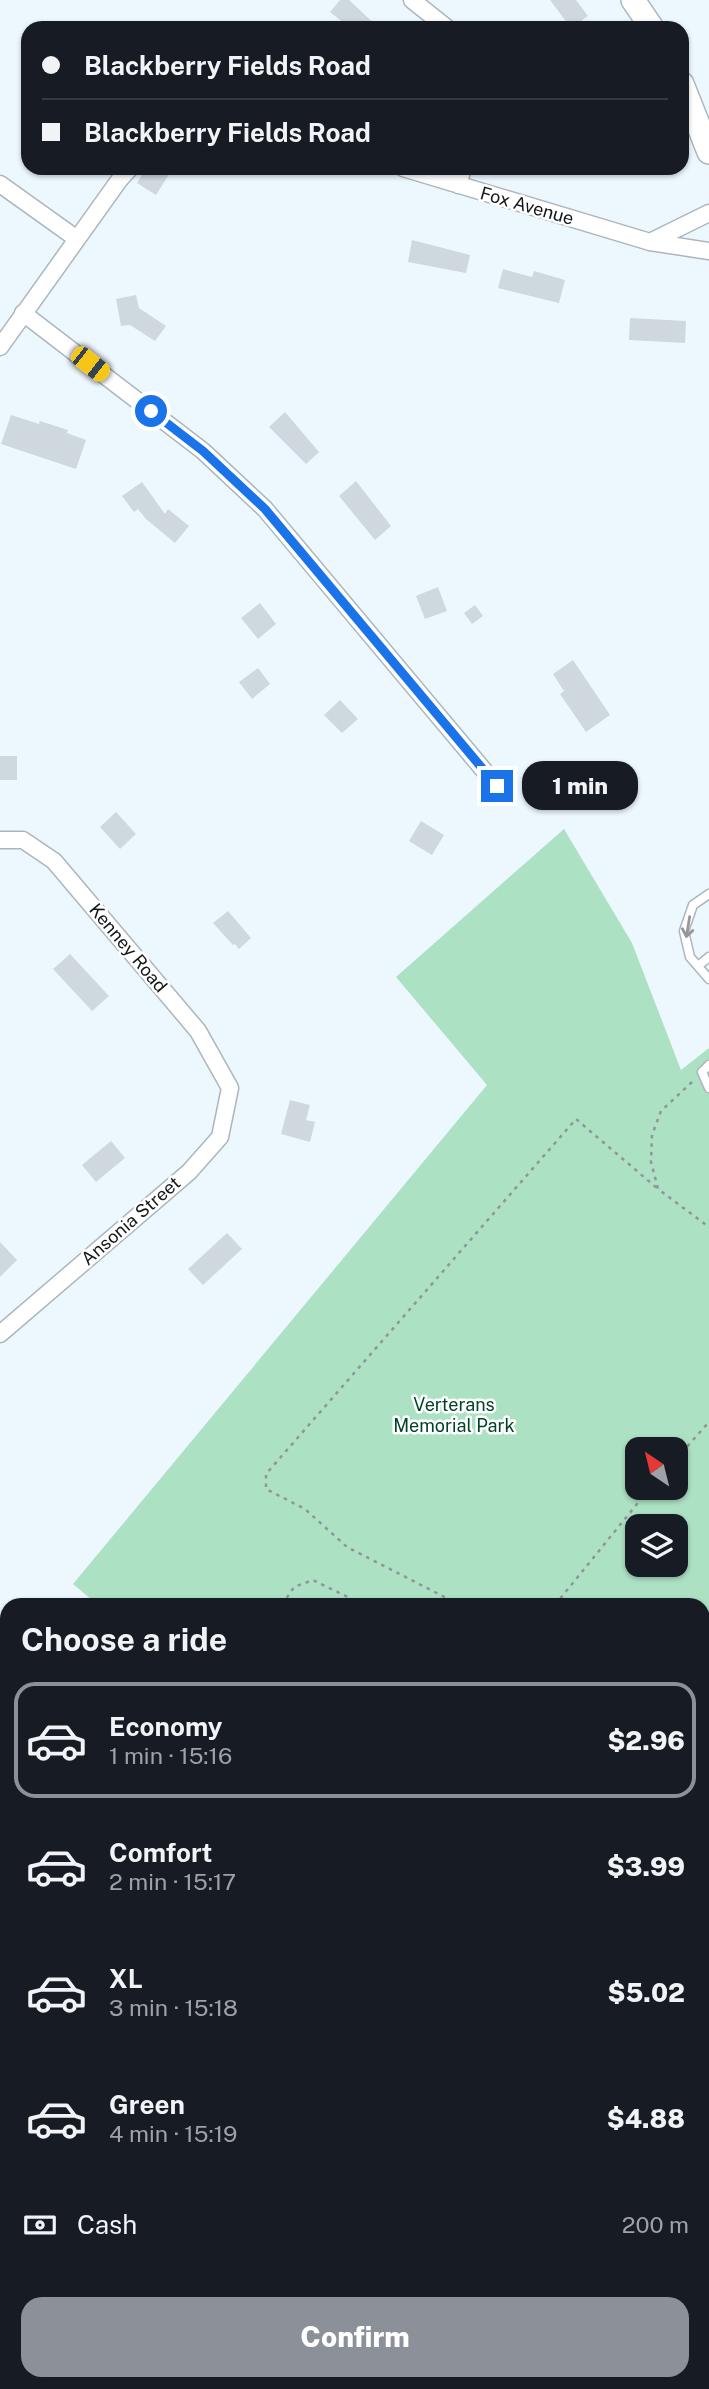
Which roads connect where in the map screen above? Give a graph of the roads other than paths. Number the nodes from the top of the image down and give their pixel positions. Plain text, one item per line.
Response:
1 (412, 0) edge
2 (633, 0) edge
3 (438, 21) edge
4 (647, 21) edge
5 (689, 102) edge
6 (709, 152) edge
7 (125, 175) edge
8 (426, 175) edge
9 (461, 175) edge
10 (0, 184) edge
11 (458, 185) junction
12 (709, 213) edge
13 (77, 239) junction
14 (650, 242) junction
15 (709, 251) edge
16 (23, 313) junction
17 (0, 347) edge
18 (497, 786) dead end
19 (0, 840) edge
20 (709, 894) edge
21 (709, 957) edge
22 (698, 966) junction
23 (709, 979) edge
24 (709, 1066) edge
25 (230, 1088) joint
26 (709, 1088) edge
27 (0, 1334) edge

1 - 3 street
2 - 4 main road
5 - 6 main road
7 - 13 street
8 - 11 street, Fox Avenue
9 - 11 street
10 - 13 street
11 - 14 street, Fox Avenue
12 - 14 street
13 - 16 street
14 - 15 street, Fox Avenue
16 - 17 street
16 - 18 street
19 - 25 street, Kenney Road
20 -> 22 lane
21 - 22 lane
22 - 23 lane
24 - 26 lane
25 - 27 street, Ansonia Street

